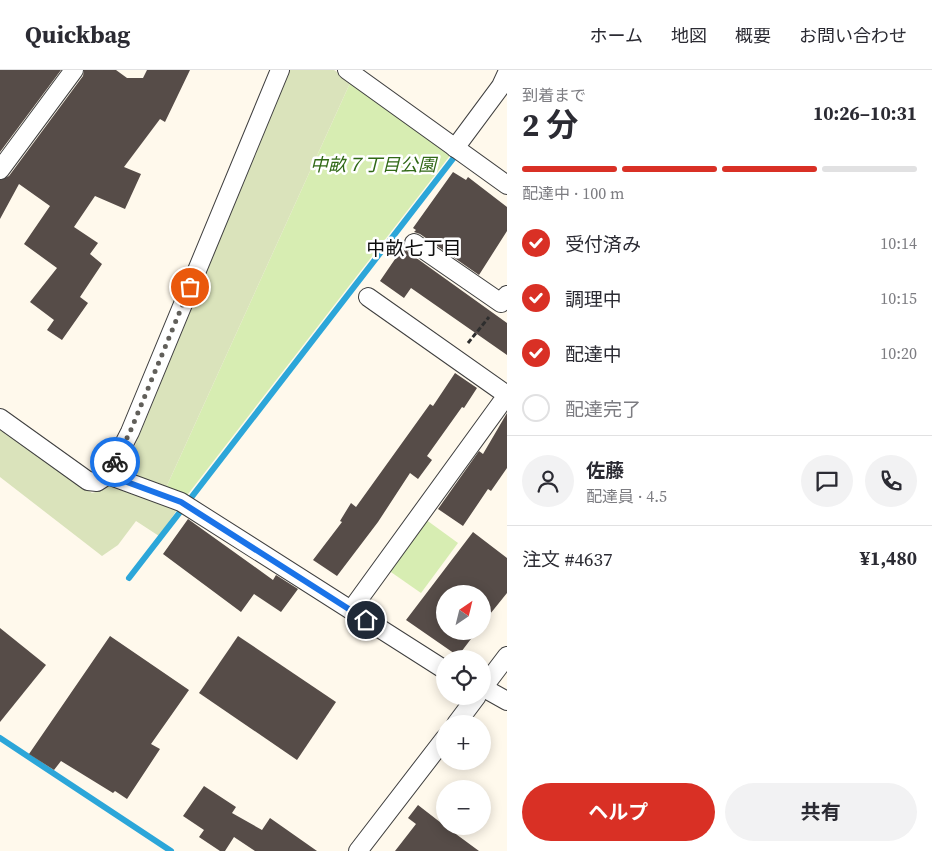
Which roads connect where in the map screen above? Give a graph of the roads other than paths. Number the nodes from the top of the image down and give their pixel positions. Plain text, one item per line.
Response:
1 (74, 70) edge
2 (280, 70) edge
3 (347, 70) edge
4 (507, 73) edge
5 (458, 151) junction
6 (0, 170) edge
7 (507, 185) edge
8 (414, 242) dead end
9 (368, 296) dead end
10 (504, 299) edge
11 (507, 395) edge
12 (0, 418) edge
13 (108, 475) junction
14 (351, 610) junction
15 (507, 656) edge
16 (436, 664) edge
17 (491, 677) edge
18 (491, 694) edge
19 (507, 701) edge
20 (436, 750) edge
21 (358, 851) edge

1 - 6 street
2 - 13 street
3 - 5 street
4 - 5 street
5 - 7 street
8 - 10 street
9 - 11 street
11 - 14 street
12 - 13 street
13 - 14 street
14 - 16 street
15 - 17 street
18 - 19 street
20 - 21 street

